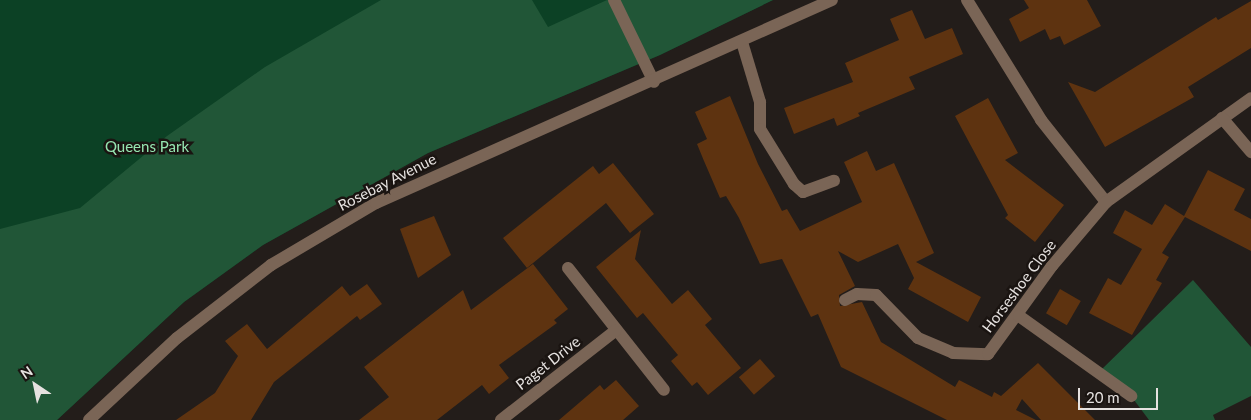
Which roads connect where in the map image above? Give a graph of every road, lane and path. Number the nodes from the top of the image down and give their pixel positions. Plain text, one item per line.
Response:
1 (614, 0) edge
2 (832, 0) edge
3 (967, 0) edge
4 (742, 42) junction
5 (654, 82) junction
6 (1251, 98) edge
7 (1222, 118) junction
8 (1251, 152) edge
9 (834, 180) dead end
10 (1106, 202) junction
11 (568, 268) dead end
12 (846, 300) dead end
13 (1020, 316) junction
14 (616, 331) junction
15 (664, 390) dead end
16 (1132, 396) dead end
17 (89, 420) edge
18 (501, 420) edge

1 - 5 street
2 - 4 street, Rosebay Avenue
3 - 10 street
4 - 5 street, Rosebay Avenue
4 - 9 street
5 - 17 street, Rosebay Avenue
6 - 7 street, Horseshoe Close
7 - 8 street
7 - 10 street, Horseshoe Close
10 - 13 street, Horseshoe Close
11 - 14 street
12 - 13 street, Horseshoe Close
13 - 16 street
14 - 15 street
14 - 18 street, Paget Drive

